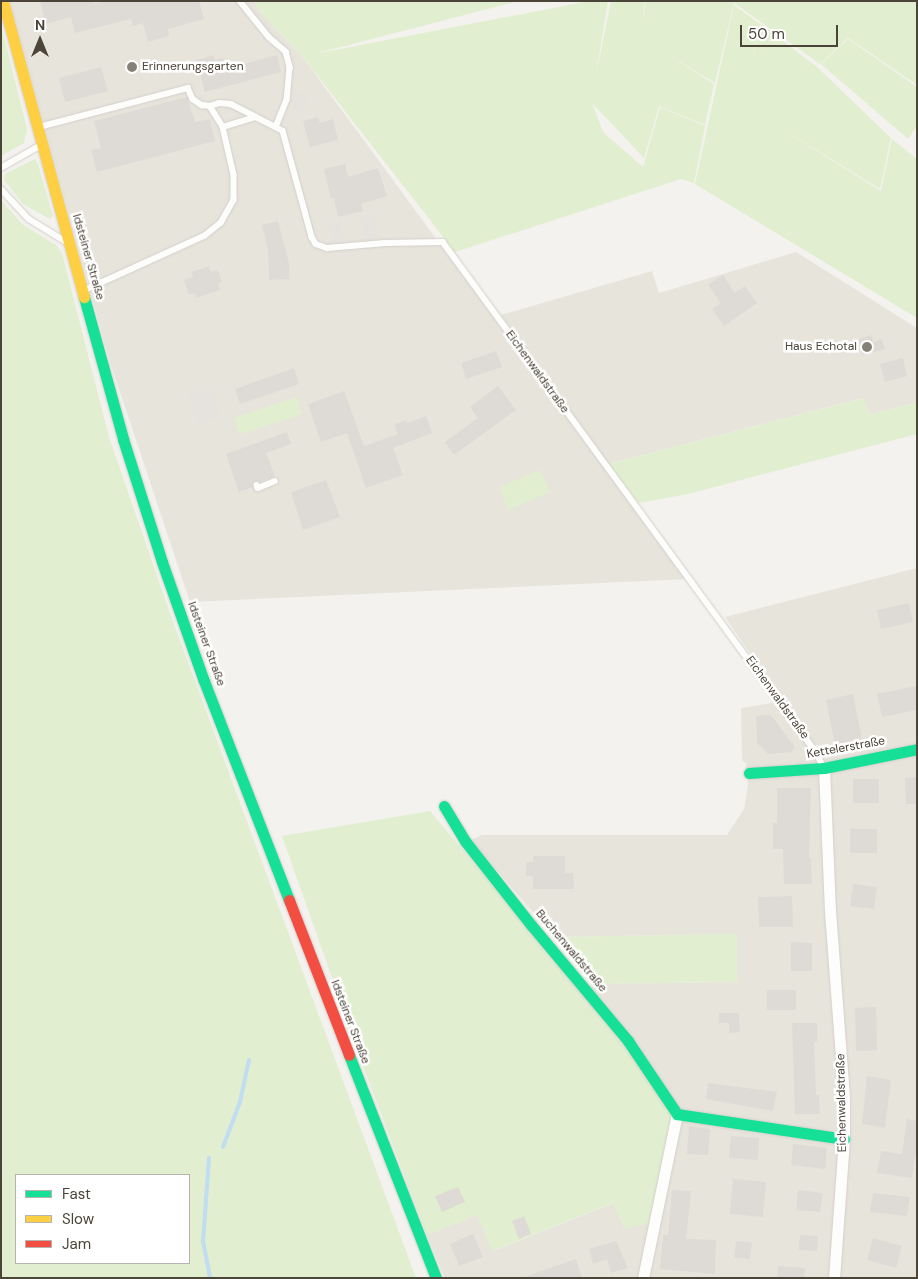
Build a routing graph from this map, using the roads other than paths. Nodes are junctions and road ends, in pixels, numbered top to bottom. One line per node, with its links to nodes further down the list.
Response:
1 (4, 1): 7 (street, Idsteiner Straße)
2 (240, 1): 6 (lane)
3 (210, 106): 4 (lane); 5 (lane); 7 (lane)
4 (256, 117): 5 (lane); 6 (lane)
5 (223, 127): 12 (lane)
6 (276, 127): 16 (lane, Eichenwaldstraße)
7 (37, 128): 8 (street, Idsteiner Straße)
8 (41, 145): 9 (lane); 11 (street, Idsteiner Straße)
9 (1, 168)
10 (1, 189): 11 (lane)
11 (70, 244): 12 (street, Idsteiner Straße)
12 (84, 291): 21 (street, Idsteiner Straße)
13 (275, 481): 14 (lane)
14 (257, 485)
15 (917, 749): 16 (street, Kettelerstraße)
16 (824, 768): 17 (street, Kettelerstraße); 20 (street, Eichenwaldstraße)
17 (749, 772)
18 (444, 806): 19 (street, Buchenwaldstraße)
19 (678, 1114): 20 (street); 22 (street)
20 (844, 1139): 23 (street, Eichenwaldstraße)
21 (436, 1278)
22 (643, 1278)
23 (834, 1278)

